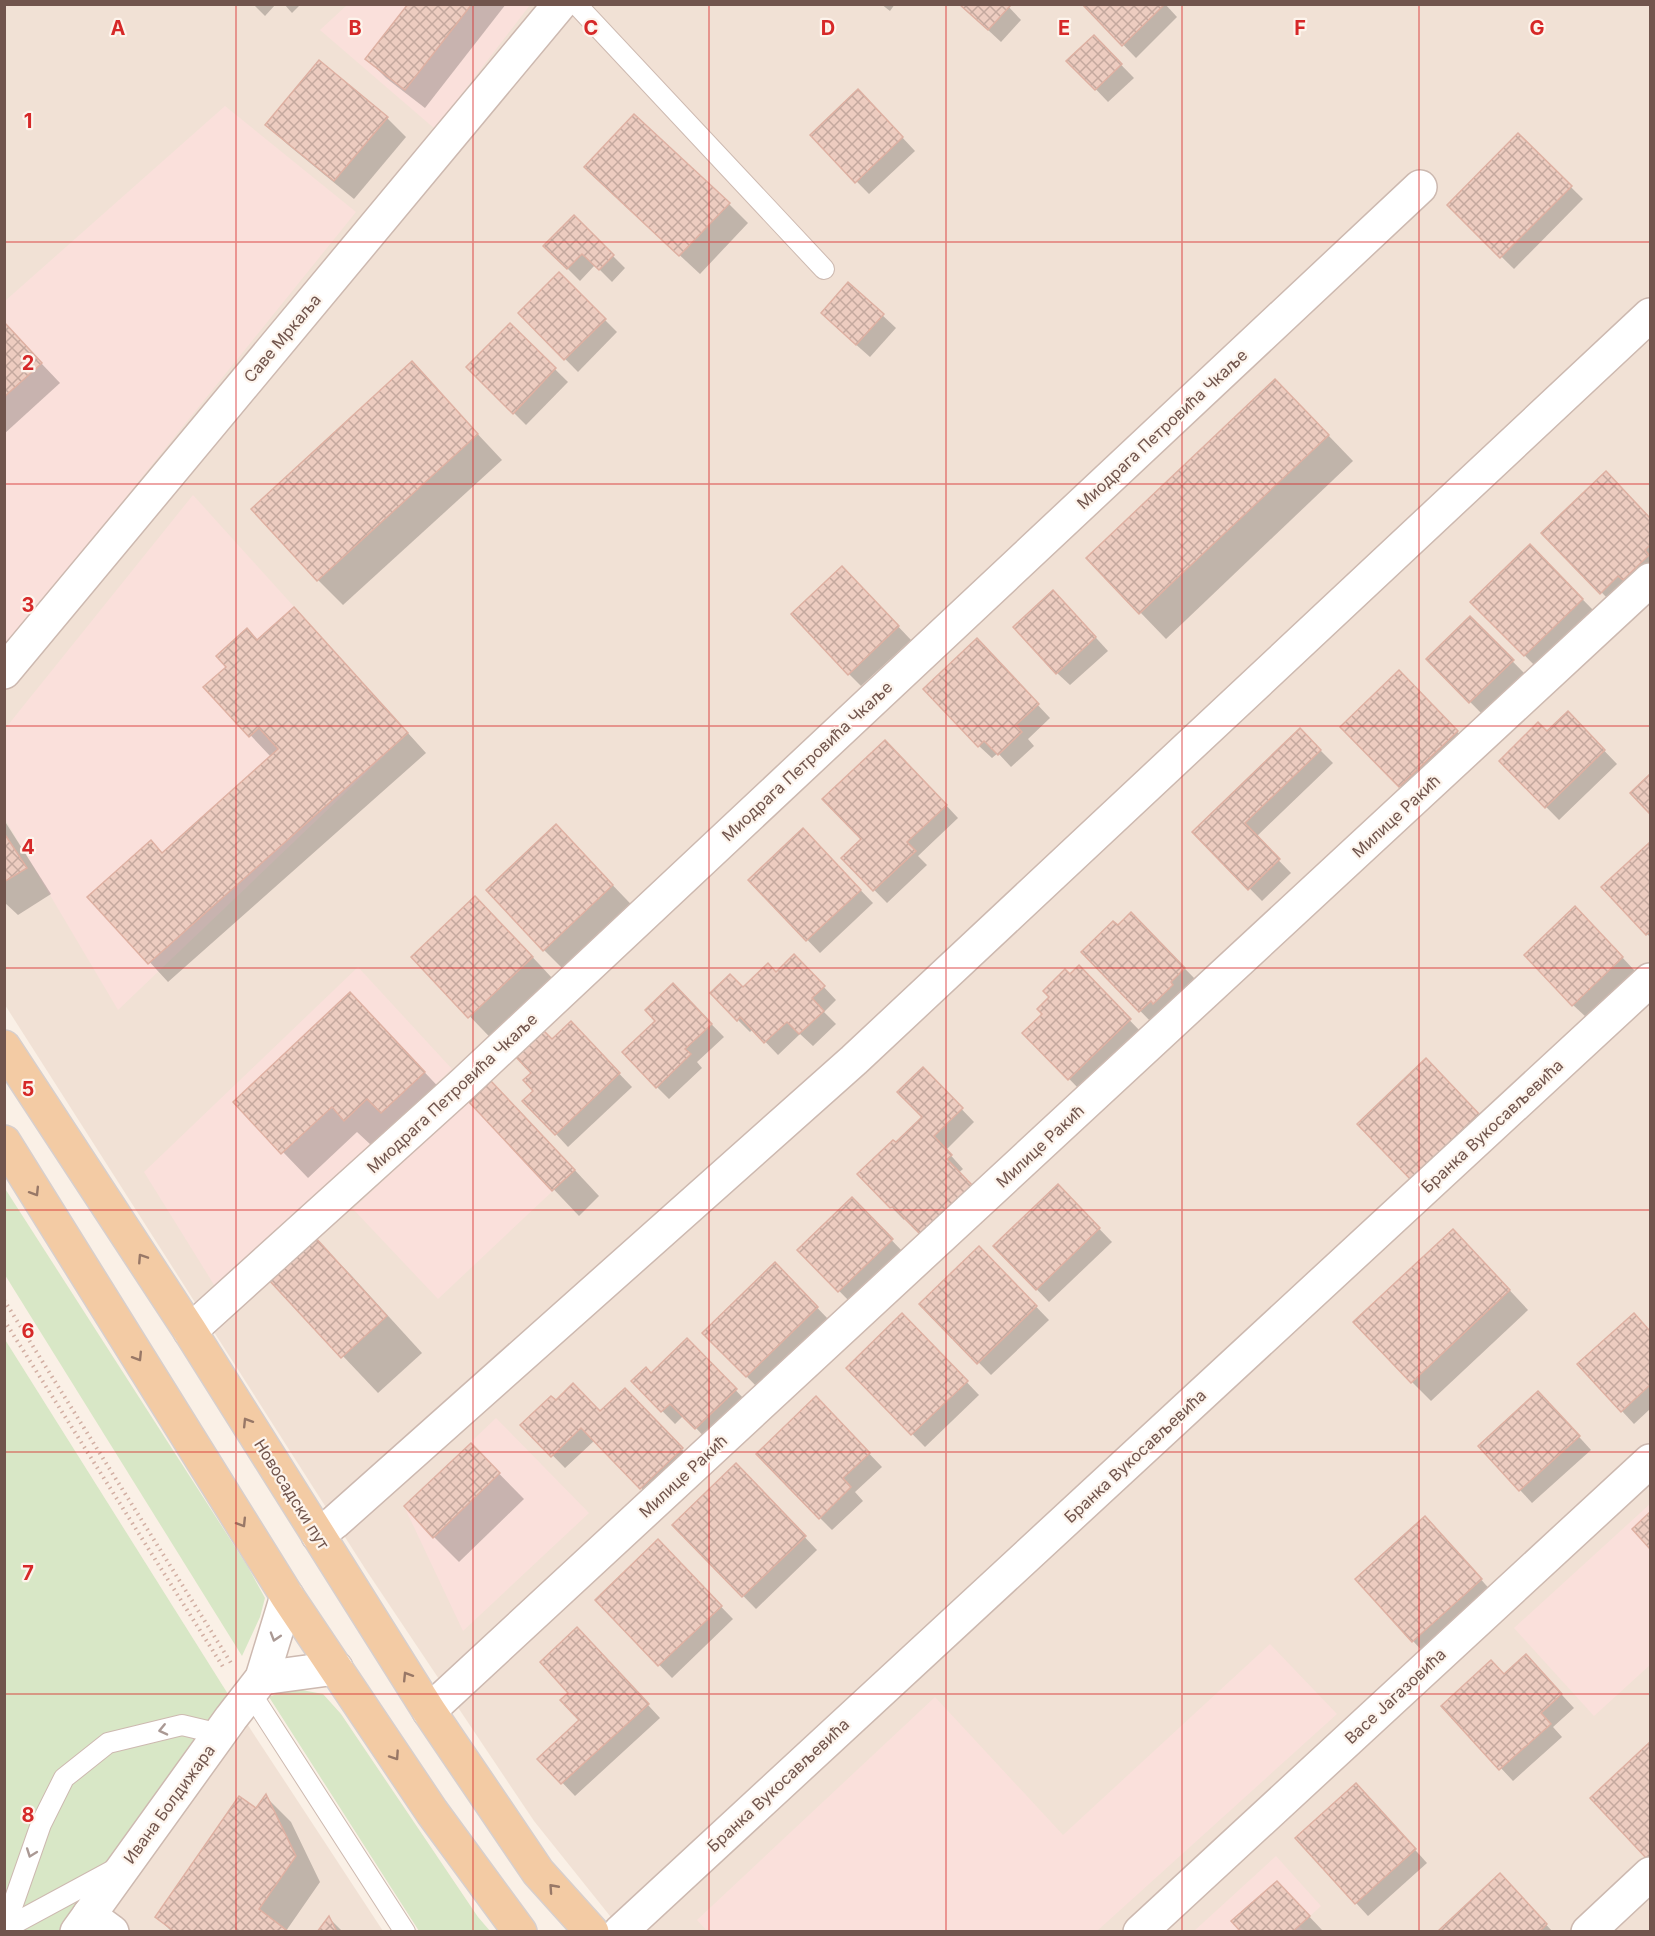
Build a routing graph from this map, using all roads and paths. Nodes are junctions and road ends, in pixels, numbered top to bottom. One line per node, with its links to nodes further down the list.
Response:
1 (560, 4): 7 (street, Саве Мркаља)
2 (576, 4): 4 (lane)
3 (1420, 187): 13 (street, Миодрага Петровића Чкаље)
4 (824, 269)
5 (1650, 315): 15 (street)
6 (1650, 580): 19 (street, Милице Ракић)
7 (4, 672)
8 (1650, 980): 28 (street, Бранка Вукосављевића)
9 (4, 1047): 13 (main road, Новосадски пут, one-way to 9)
10 (4, 1142): 16 (main road, one-way to 16)
11 (4, 1300): 18 (path)
12 (4, 1320): 18 (path)
13 (190, 1331): 15 (main road, Новосадски пут, one-way to 13)
14 (1650, 1461): 29 (street, Васе Јагазовића)
15 (318, 1535): 19 (main road, Новосадски пут, one-way to 15)
16 (287, 1596): 17 (main road); 18 (street, Ивана Болдижара, one-way to 18)
17 (336, 1668): 18 (street); 26 (main road, one-way to 26)
18 (252, 1691): 20 (street, Ивана Болдижара); 25 (lane)
19 (429, 1712): 27 (main road, Новосадски пут, one-way to 19)
20 (220, 1734): 21 (street, Ивана Болдижара); 24 (lane, one-way to 24)
21 (126, 1863): 23 (street, Ивана Болдижара); 24 (lane)
22 (1650, 1874): 30 (street)
23 (93, 1926)
24 (5, 1929)
25 (405, 1932)
26 (520, 1932)
27 (592, 1932)
28 (620, 1932)
29 (1140, 1932)
30 (1588, 1932)

